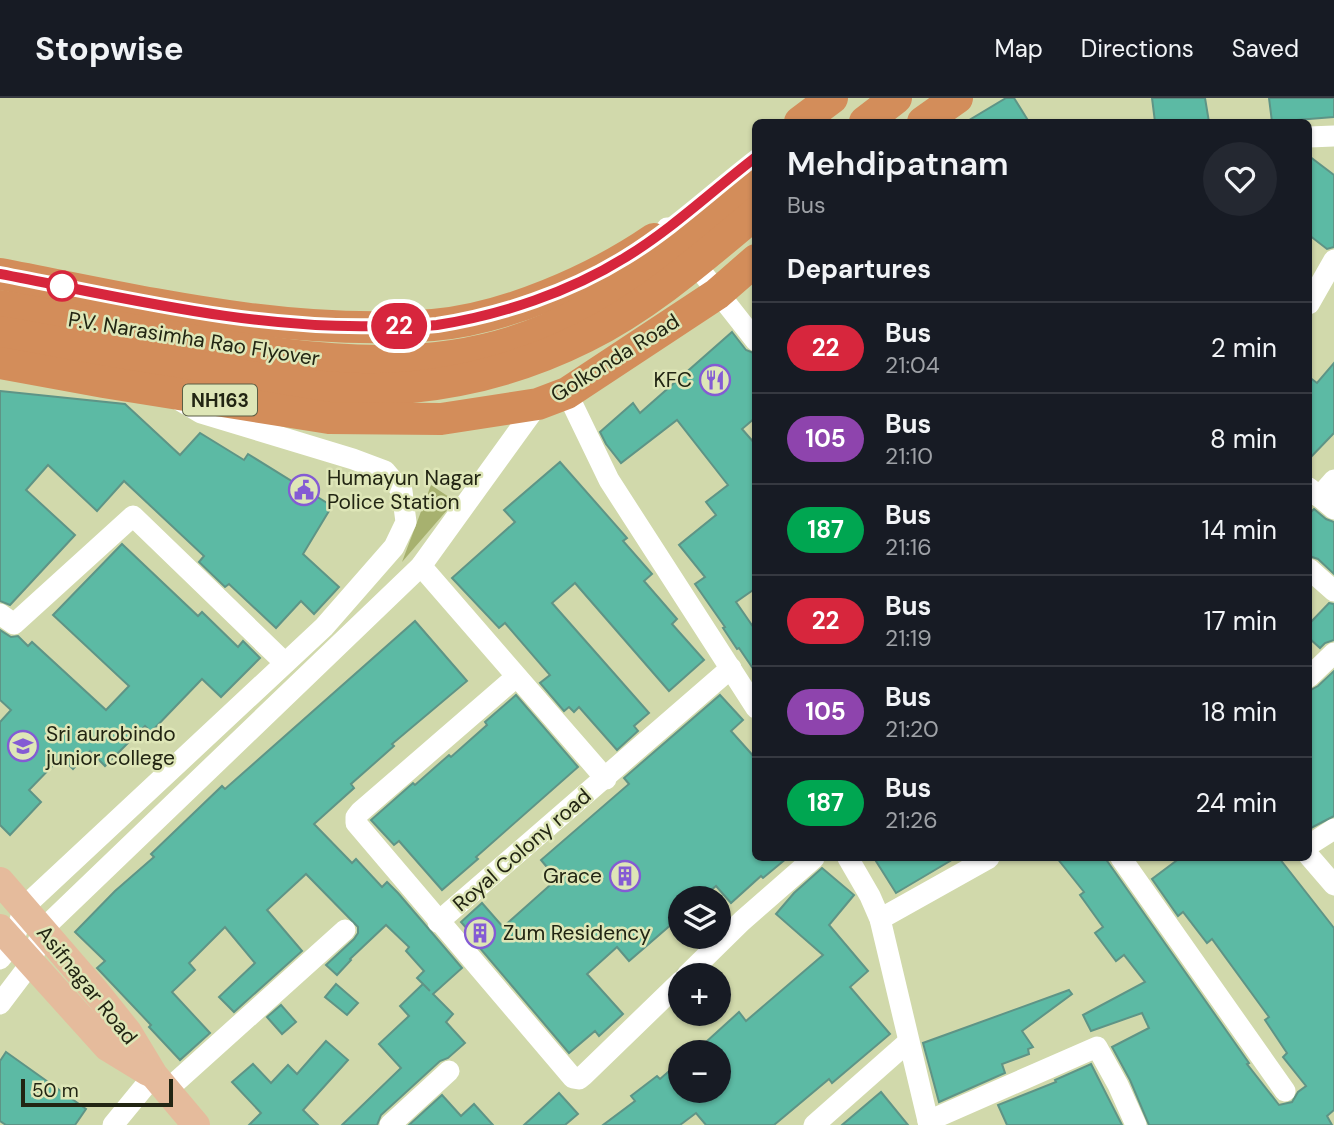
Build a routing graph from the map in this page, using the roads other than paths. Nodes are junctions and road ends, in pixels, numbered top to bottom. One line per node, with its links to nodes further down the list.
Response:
1 (832, 98): 5 (highway)
2 (855, 98): 6 (highway)
3 (896, 98): 7 (highway)
4 (957, 98): 8 (highway)
5 (804, 119)
6 (829, 119)
7 (869, 119)
8 (927, 119)
9 (1334, 135): 10 (street)
10 (1312, 137)
11 (752, 160): 13 (highway)
12 (752, 183): 21 (highway, P.V. Narasimha Rao Flyover)
13 (697, 204): 15 (highway); 17 (highway)
14 (752, 216): 22 (highway, P.V. Narasimha Rao Flyover)
15 (667, 228): 18 (highway); 19 (street)
16 (1334, 260): 20 (street)
17 (751, 264): 19 (highway, Golkonda Road / NH163)
18 (0, 274)
19 (717, 294): 23 (street); 26 (highway, Golkonda Road / NH163)
20 (1312, 299)
21 (0, 306)
22 (0, 331)
23 (752, 336)
24 (0, 363): 25 (highway, Golkonda Road / NH163)
25 (162, 390): 26 (highway, Golkonda Road / NH163); 34 (street)
26 (553, 399): 29 (street); 35 (street)
27 (1334, 480): 28 (street)
28 (1321, 498)
29 (421, 566): 37 (street); 52 (street)
30 (1312, 572): 31 (street)
31 (1334, 591)
32 (0, 614): 34 (street)
33 (1334, 653): 36 (street)
34 (285, 663): 49 (street)
35 (731, 668): 38 (street); 39 (street, Royal Colony road)
36 (1312, 674)
37 (516, 677): 39 (street); 51 (street)
38 (752, 702)
39 (606, 779): 51 (street, Royal Colony road)
40 (1334, 830): 41 (street)
41 (1312, 843)
42 (1312, 859): 48 (street)
43 (811, 861): 55 (street)
44 (850, 861): 50 (street)
45 (984, 861): 50 (street)
46 (1123, 861): 61 (street)
47 (0, 881): 49 (main road, Asifnagar Road)
48 (1334, 885)
49 (24, 907): 52 (main road, Asifnagar Road); 54 (street)
50 (880, 919): 58 (street)
51 (438, 922): 56 (street)
52 (42, 930): 54 (street); 60 (main road, Asifnagar Road)
53 (345, 930): 60 (street)
54 (11, 948): 57 (street); 60 (main road)
55 (699, 963)
56 (668, 994)
57 (0, 1004)
58 (908, 1042): 62 (street); 66 (street)
59 (449, 1071): 65 (street)
60 (160, 1083): 63 (street); 64 (main road, Asifnagar Road)
61 (1285, 1091)
62 (929, 1123): 67 (street)
63 (113, 1125)
64 (196, 1125)
65 (390, 1125)
66 (814, 1125)
67 (1136, 1125)

